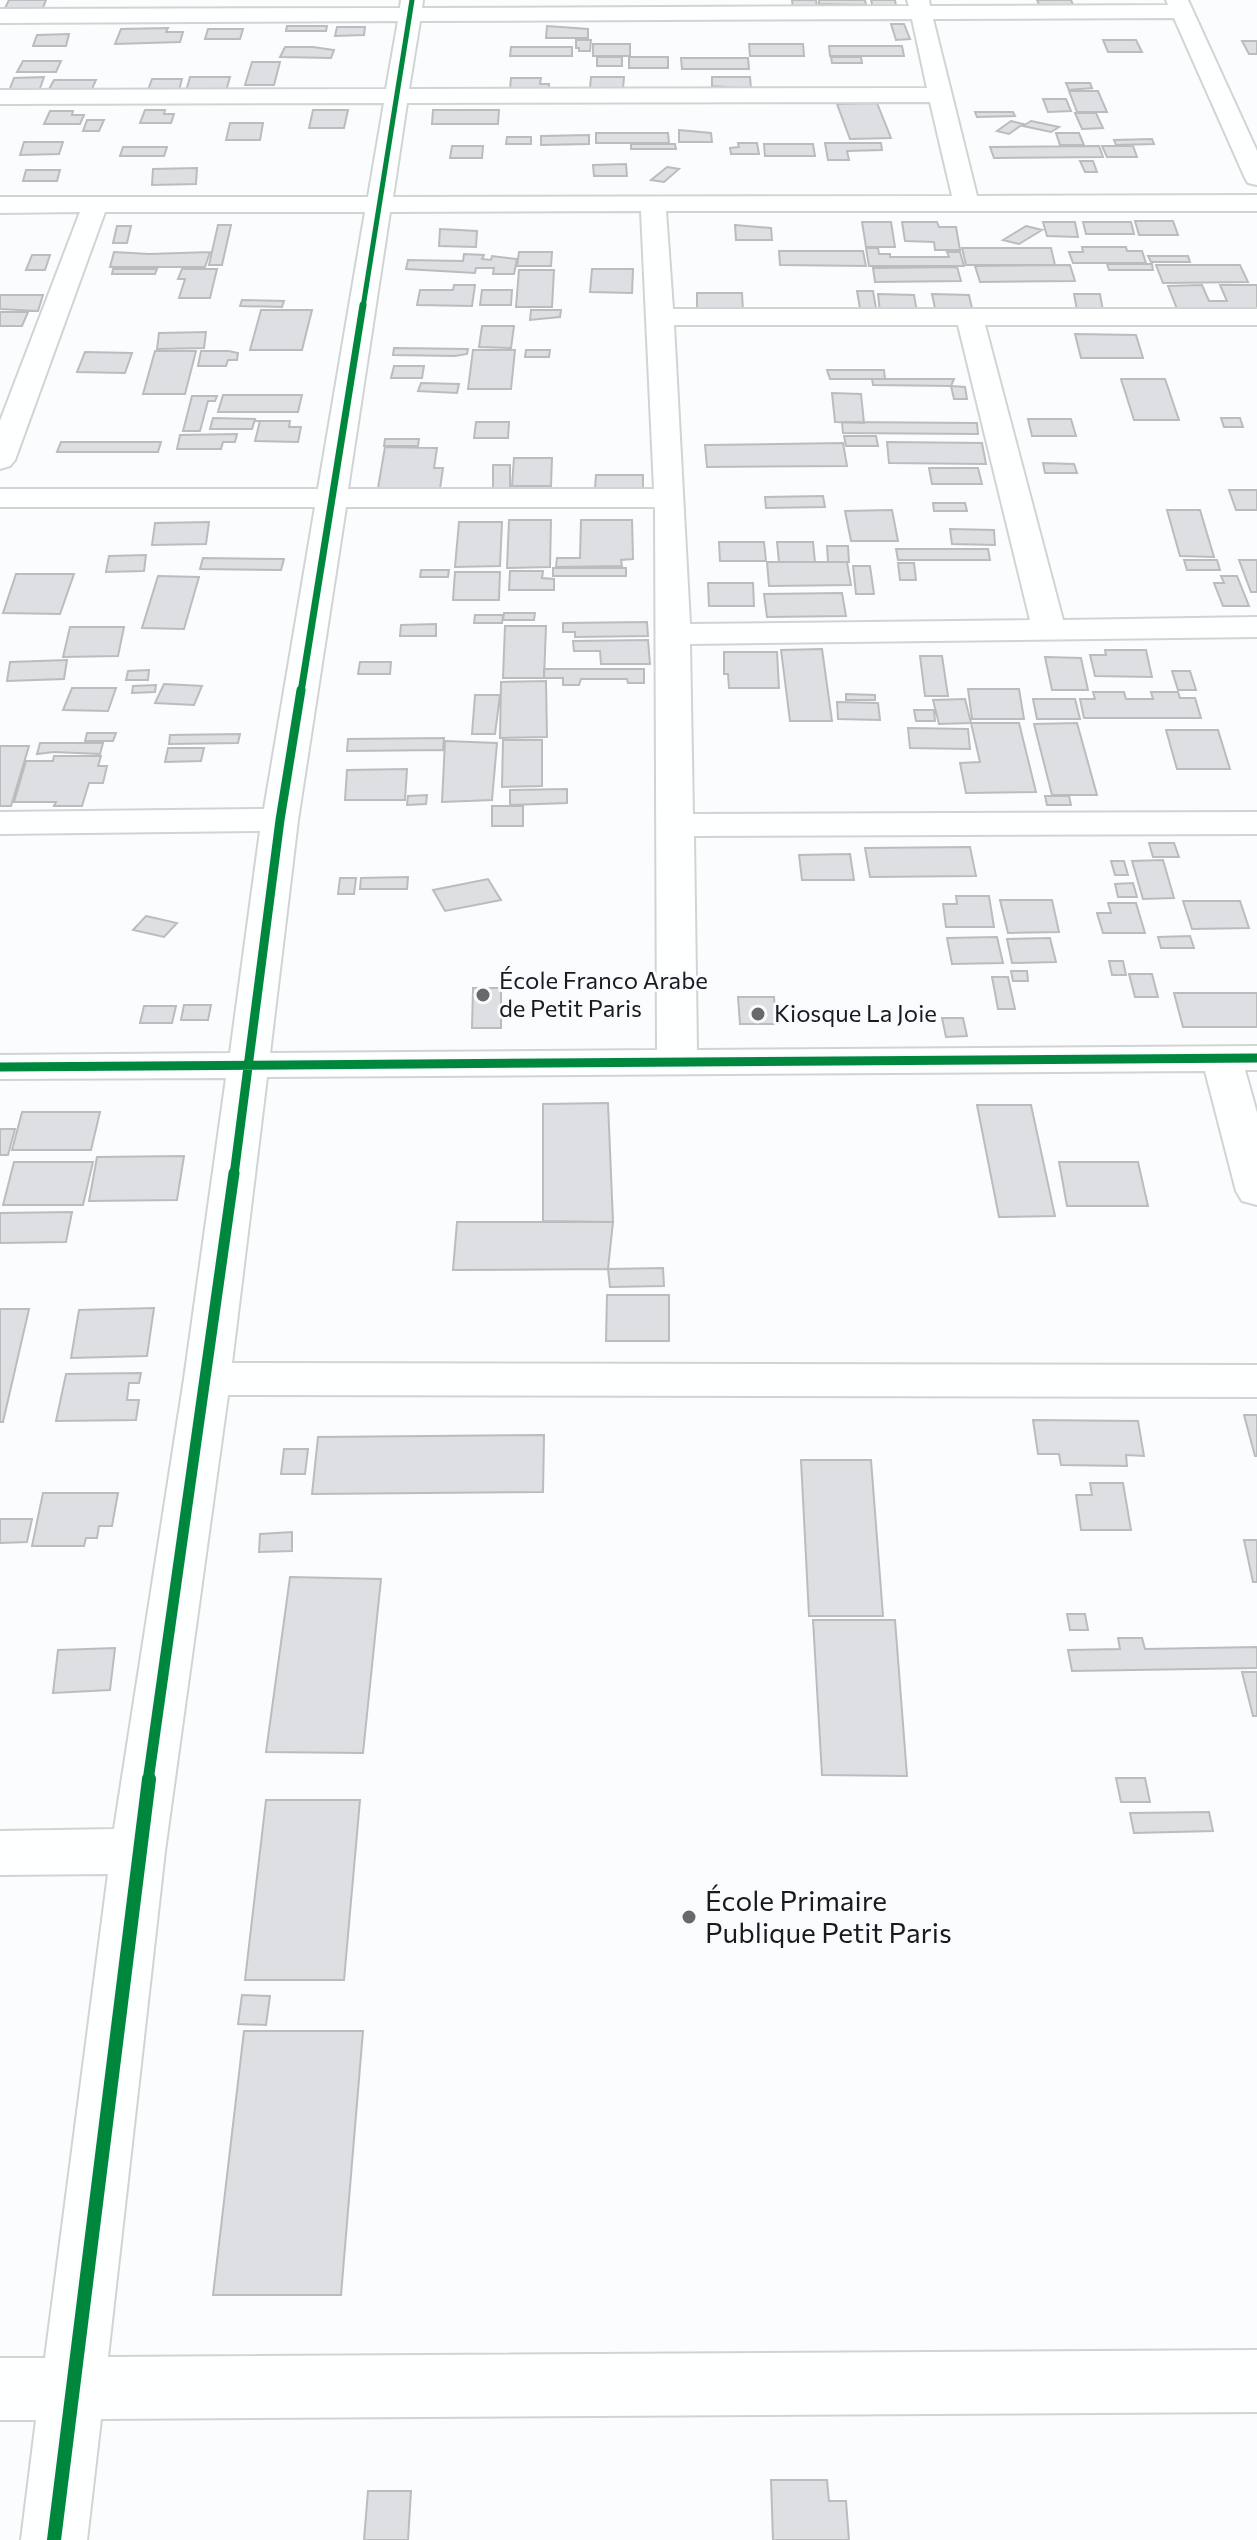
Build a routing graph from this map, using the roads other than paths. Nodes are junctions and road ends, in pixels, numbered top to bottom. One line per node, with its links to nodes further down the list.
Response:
1 (411, 6): 3 (street); 4 (street); 7 (street)
2 (1180, 6): 4 (street); 9 (street)
3 (171, 7): 5 (street)
4 (920, 7): 6 (street)
5 (0, 16)
6 (939, 95): 7 (street); 12 (street)
7 (398, 96): 8 (street); 15 (street)
8 (0, 97)
9 (1257, 178)
10 (1257, 203): 12 (street)
11 (653, 204): 12 (street); 15 (street); 16 (street)
12 (966, 204)
13 (0, 205): 14 (street)
14 (95, 205): 15 (street); 19 (street)
15 (378, 205): 22 (street)
16 (658, 317): 18 (street); 21 (street)
17 (1257, 317): 18 (street)
18 (970, 319): 24 (street)
19 (0, 460)
20 (0, 498): 22 (street)
21 (670, 498): 22 (street); 25 (street)
22 (333, 499): 26 (street)
23 (1257, 627): 24 (street)
24 (1049, 629): 25 (street)
25 (674, 634): 29 (street)
26 (280, 820): 27 (street); 32 (street)
27 (0, 823)
28 (1257, 823): 29 (street)
29 (674, 825): 31 (street)
30 (1240, 1058): 31 (street); 34 (street)
31 (677, 1060): 32 (street)
32 (250, 1064): 33 (street); 35 (street)
33 (0, 1067)
34 (1257, 1191)
35 (207, 1379): 36 (street); 37 (street)
36 (1257, 1381)
37 (138, 1851): 38 (street); 40 (street)
38 (0, 1853)
39 (1257, 2381): 40 (street)
40 (74, 2388): 41 (street); 42 (street)
41 (0, 2389)
42 (54, 2540)

